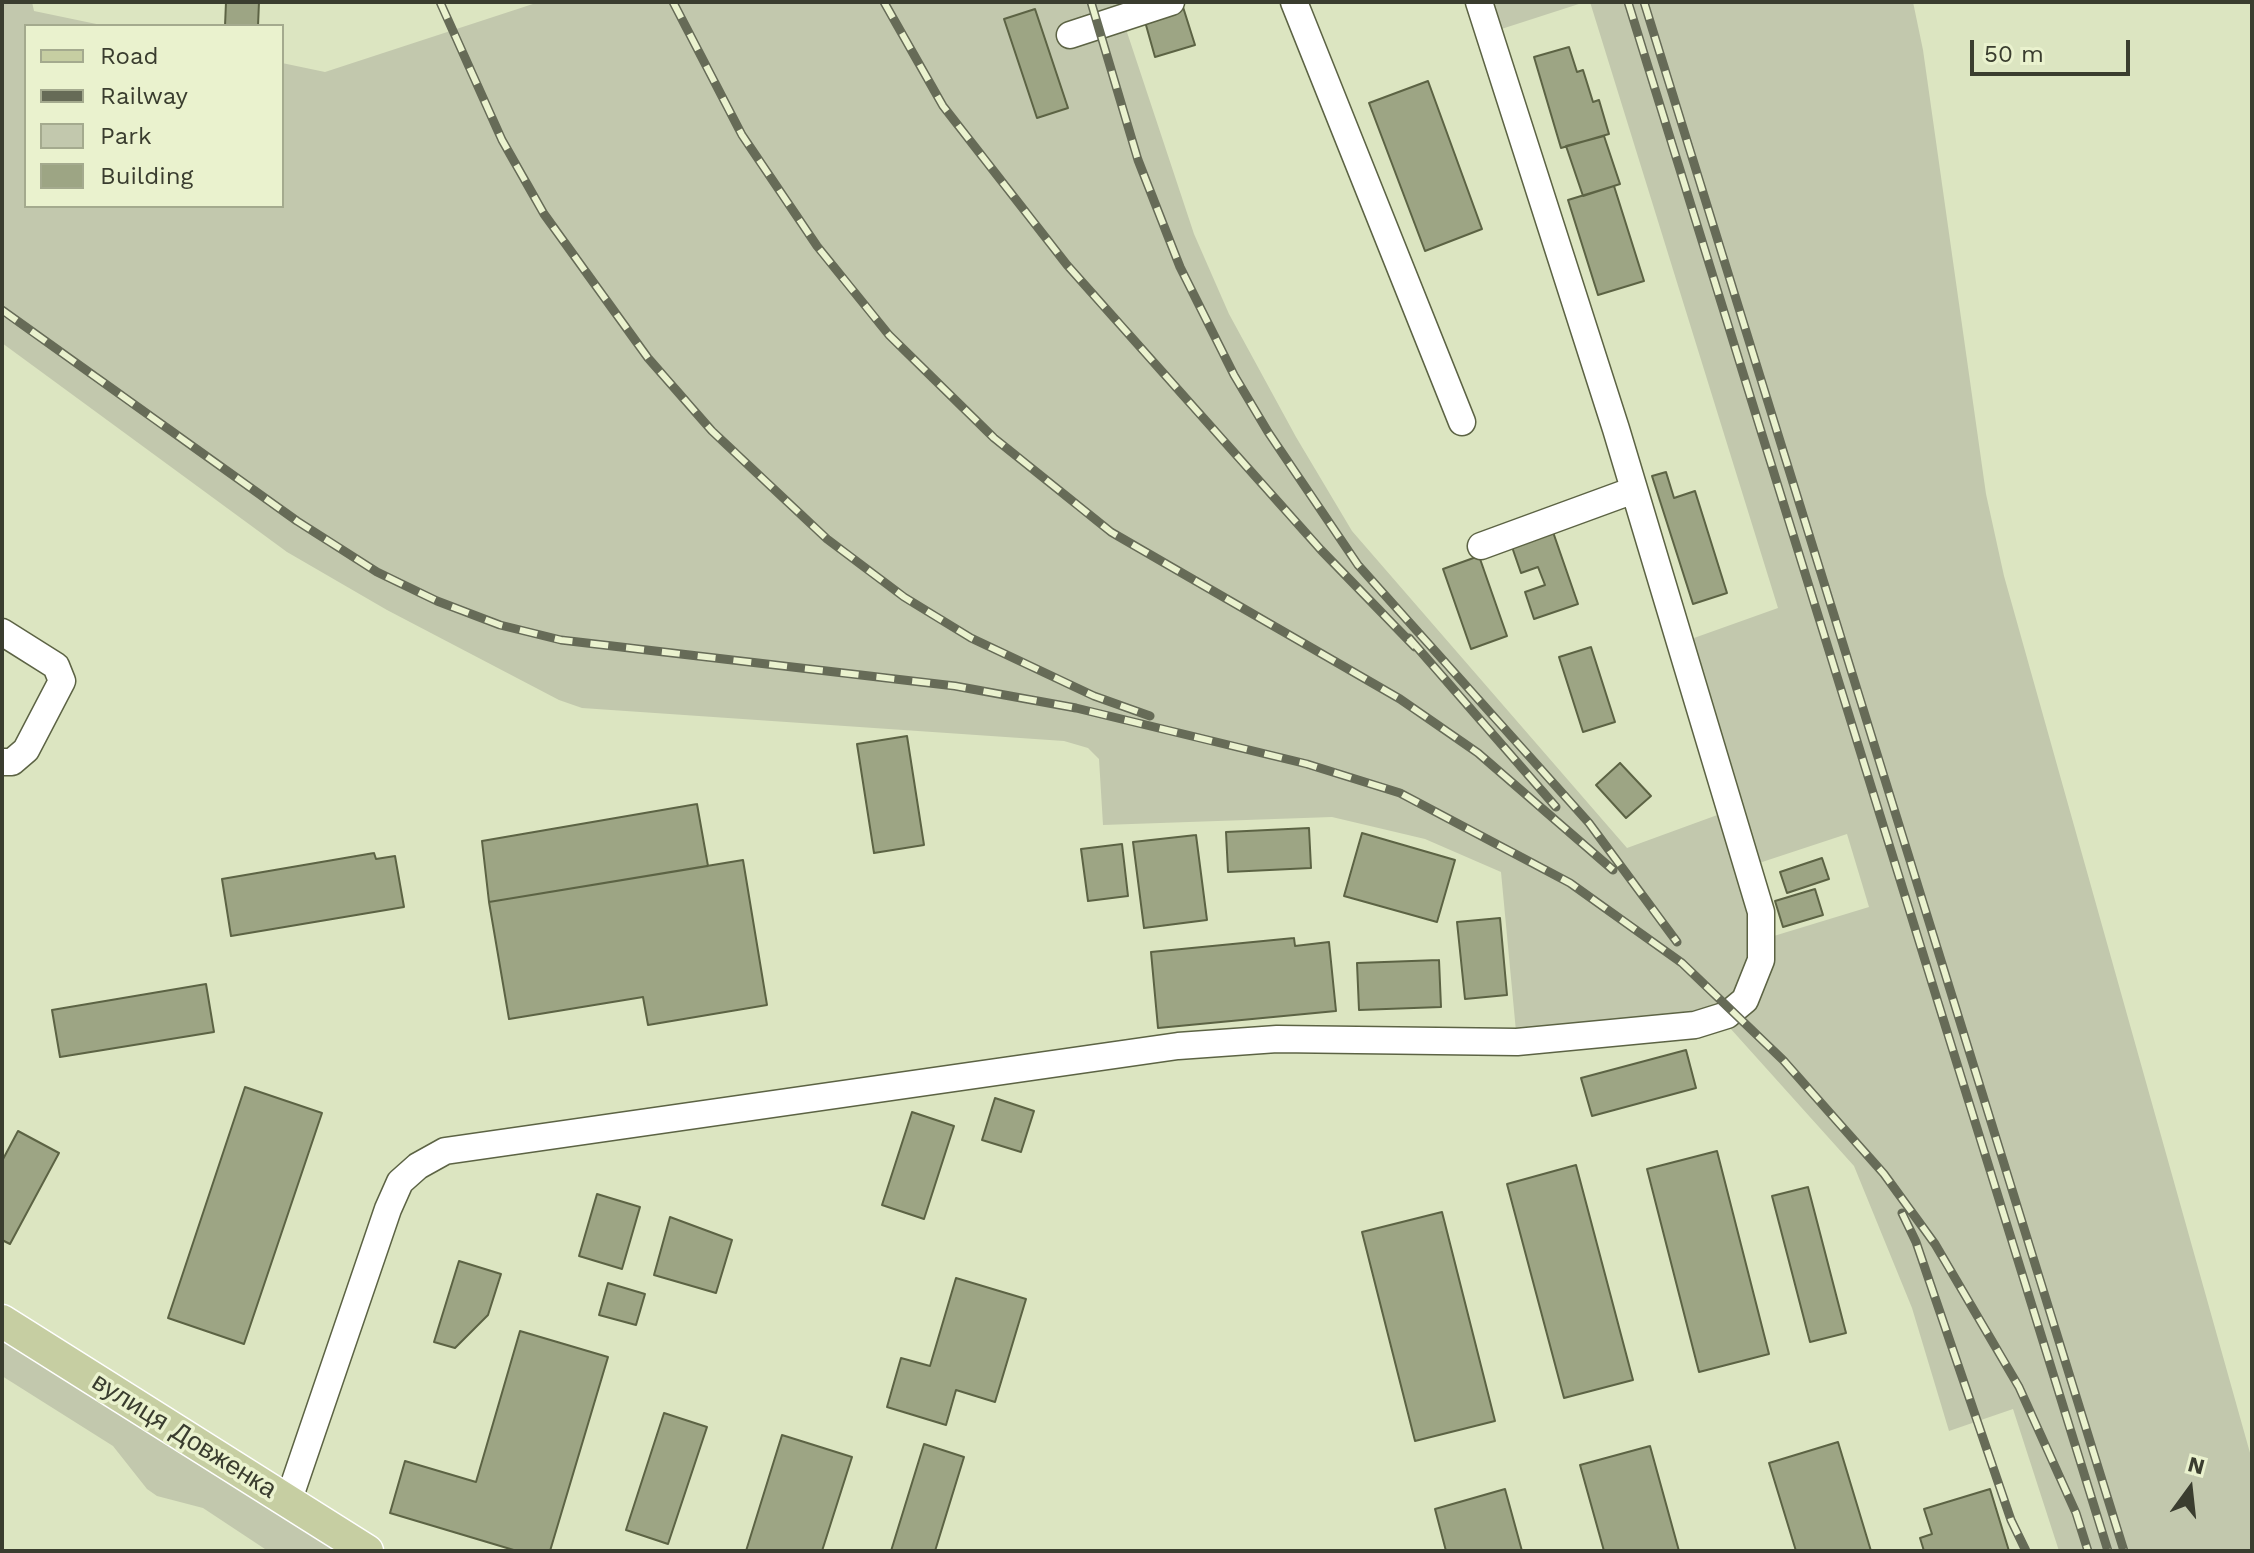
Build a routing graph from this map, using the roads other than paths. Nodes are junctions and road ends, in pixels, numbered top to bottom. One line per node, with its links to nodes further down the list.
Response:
1 (1171, 2): 4 (street)
2 (1294, 2): 5 (street)
3 (1479, 2): 6 (street)
4 (1070, 35)
5 (1462, 422)
6 (1634, 490): 7 (street); 11 (street)
7 (1481, 546)
8 (2, 632): 9 (street)
9 (2, 762)
10 (2, 1321): 11 (main road, вулиця Довженка)
11 (288, 1502): 12 (main road, вулиця Довженка)
12 (367, 1551)

